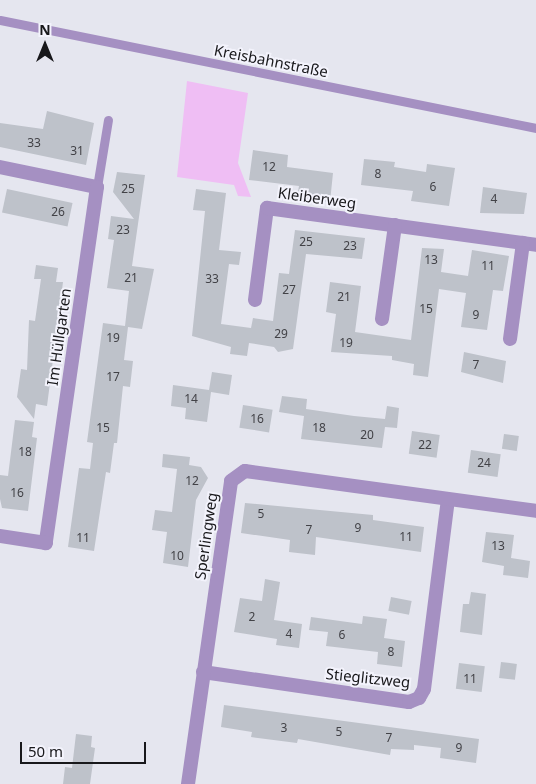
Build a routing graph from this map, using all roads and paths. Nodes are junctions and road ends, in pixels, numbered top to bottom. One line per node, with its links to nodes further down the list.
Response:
1 (0, 20): 3 (lane, Kreisbahnstraße)
2 (108, 120): 5 (lane)
3 (536, 128)
4 (0, 167): 5 (street)
5 (97, 187): 13 (street, Im Hüllgarten)
6 (395, 225): 7 (street, Kleiberweg); 8 (street, Kleiberweg); 9 (street)
7 (530, 244): 10 (street, Kleiberweg)
8 (255, 300)
9 (382, 319)
10 (510, 339)
11 (448, 500): 12 (street, Sperlingweg); 14 (street, Sperlingweg); 14 (street, Stieglitzweg)
12 (536, 511)
13 (0, 536)
14 (203, 672): 15 (street, Sperlingweg)
15 (188, 784)

